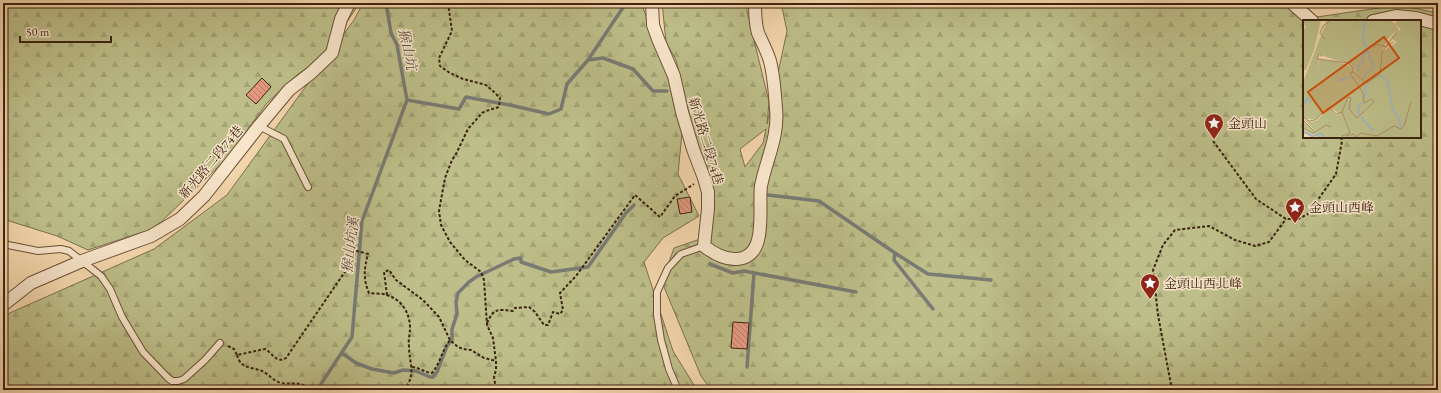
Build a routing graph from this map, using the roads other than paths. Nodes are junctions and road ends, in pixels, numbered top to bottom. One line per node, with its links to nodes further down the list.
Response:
1 (349, 3): 8 (street, 新光路二段74巷)
2 (652, 3): 11 (street, 新光路二段74巷)
3 (755, 3): 11 (street)
4 (1292, 3): 5 (street)
5 (1311, 20)
6 (1378, 20): 7 (street)
7 (1438, 24)
8 (259, 126): 9 (lane); 12 (street, 新光路二段74巷)
9 (308, 187)
10 (3, 244): 12 (lane)
11 (704, 246): 15 (lane)
12 (82, 261): 13 (street, 新光路二段74巷); 14 (lane)
13 (3, 305)
14 (220, 343)
15 (678, 390)

